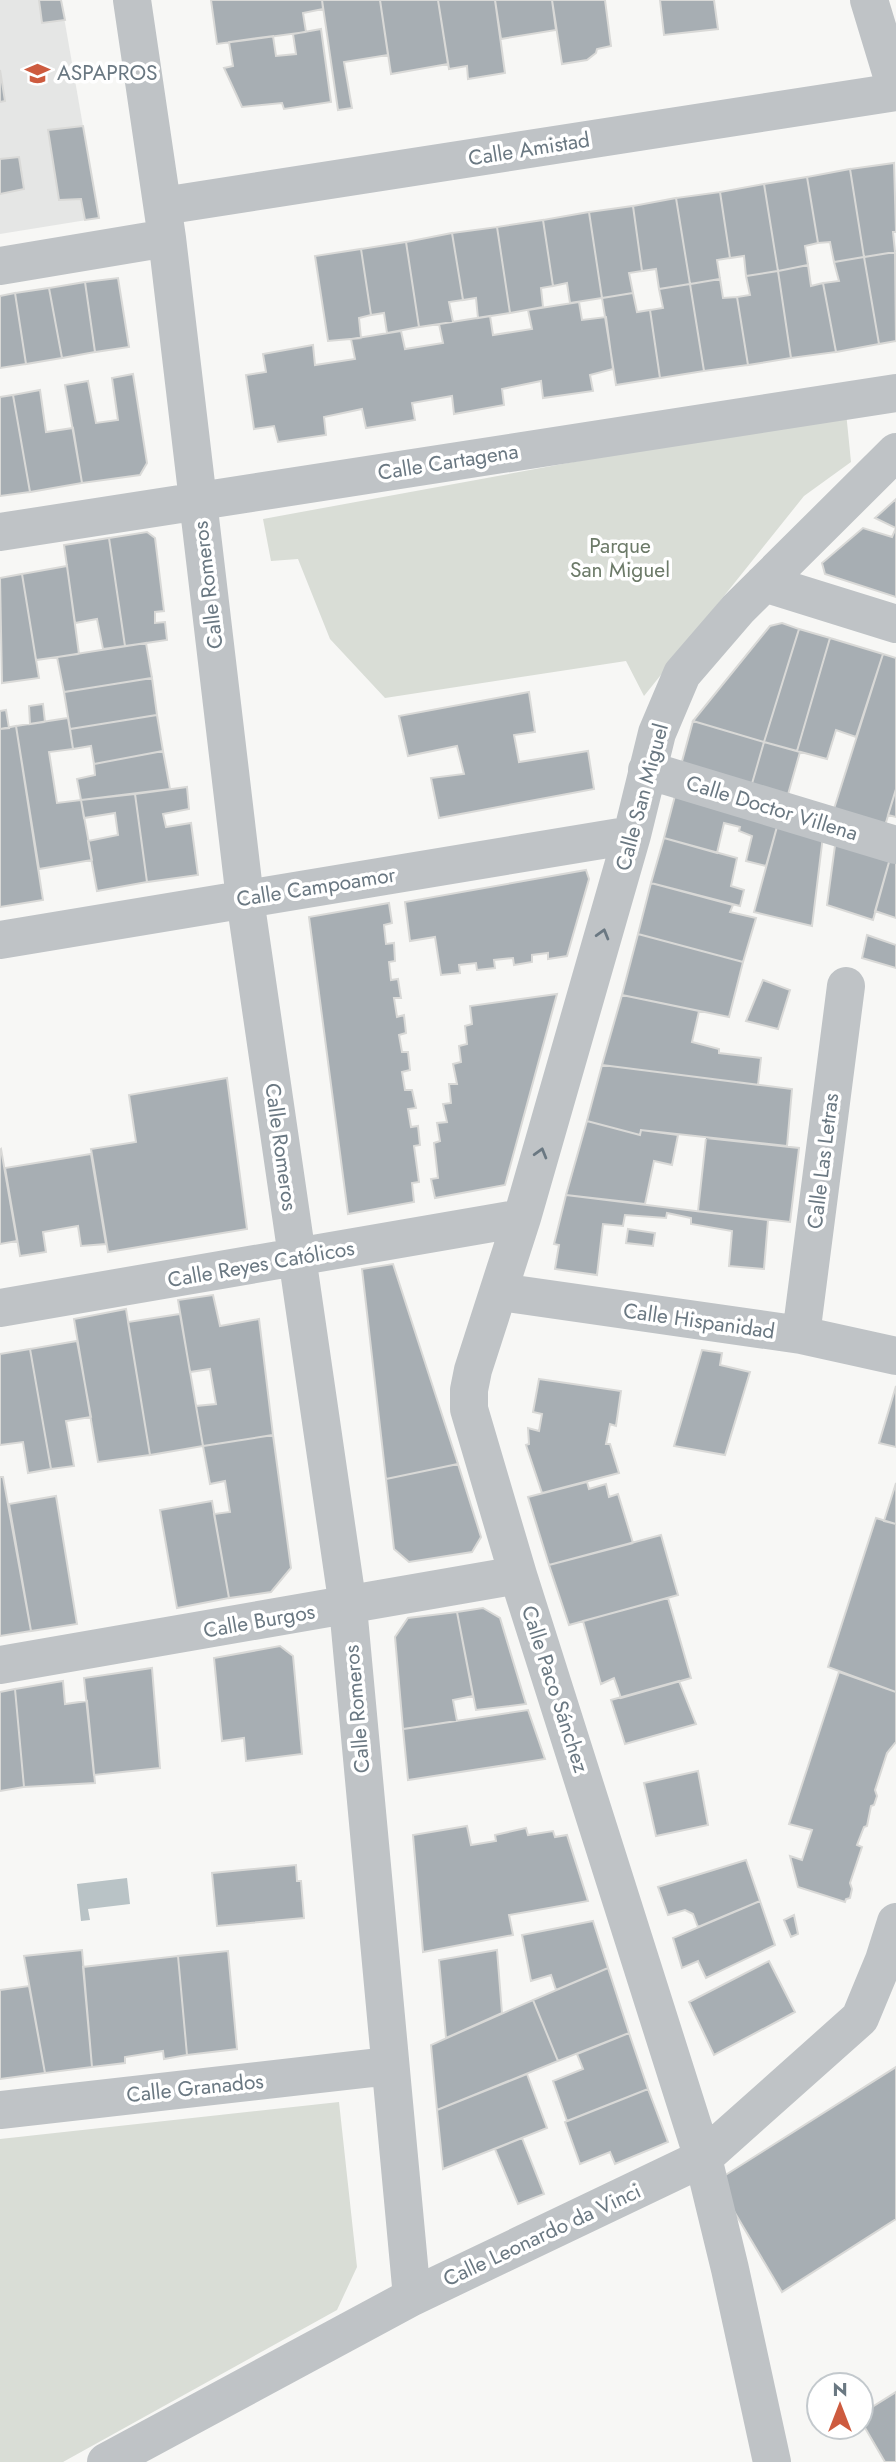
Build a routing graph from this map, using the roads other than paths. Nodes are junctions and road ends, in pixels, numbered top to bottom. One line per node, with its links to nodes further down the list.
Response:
1 (132, 0): 4 (street, Calle Romeros)
2 (869, 0): 3 (street)
3 (896, 91): 4 (street, Calle Amistad)
4 (165, 222): 5 (street, Calle Amistad); 8 (street, Calle Romeros)
5 (0, 266)
6 (896, 393): 8 (street, Calle Cartagena)
7 (896, 452): 10 (street, Calle San Miguel)
8 (198, 500): 9 (street, Calle Cartagena); 15 (street, Calle Romeros)
9 (0, 532)
10 (764, 583): 11 (street); 12 (street, Calle San Miguel)
11 (896, 624)
12 (647, 770): 13 (street, Calle San Miguel); 14 (street, Calle Doctor Villena)
13 (632, 835): 15 (street, Calle Campoamor); 18 (street, Calle San Miguel, one-way to 13)
14 (896, 845)
15 (245, 899): 16 (street, Calle Campoamor); 19 (street, Calle Romeros)
16 (0, 940)
17 (846, 986): 22 (street, Calle Las Letras)
18 (522, 1218): 19 (street, Calle Reyes Católicos); 20 (street, Calle Paco Sánchez)
19 (298, 1258): 21 (street, Calle Reyes Católicos); 25 (street, Calle Romeros)
20 (500, 1292): 22 (street, Calle Hispanidad); 24 (street, Calle Paco Sánchez)
21 (0, 1308)
22 (801, 1335): 23 (street, Calle Hispanidad)
23 (896, 1356)
24 (518, 1575): 25 (street, Calle Burgos); 30 (street, Calle Paco Sánchez)
25 (348, 1606): 26 (street, Calle Burgos); 28 (street, Calle Romeros)
26 (0, 1665)
27 (896, 1922): 30 (street, Calle Leonardo da Vinci)
28 (389, 2066): 29 (street, Calle Granados); 31 (street, Calle Romeros)
29 (0, 2110)
30 (703, 2158): 31 (street, Calle Leonardo da Vinci); 33 (street, Calle Paco Sánchez)
31 (412, 2297): 32 (street, Calle Leonardo da Vinci)
32 (106, 2462)
33 (772, 2462)

